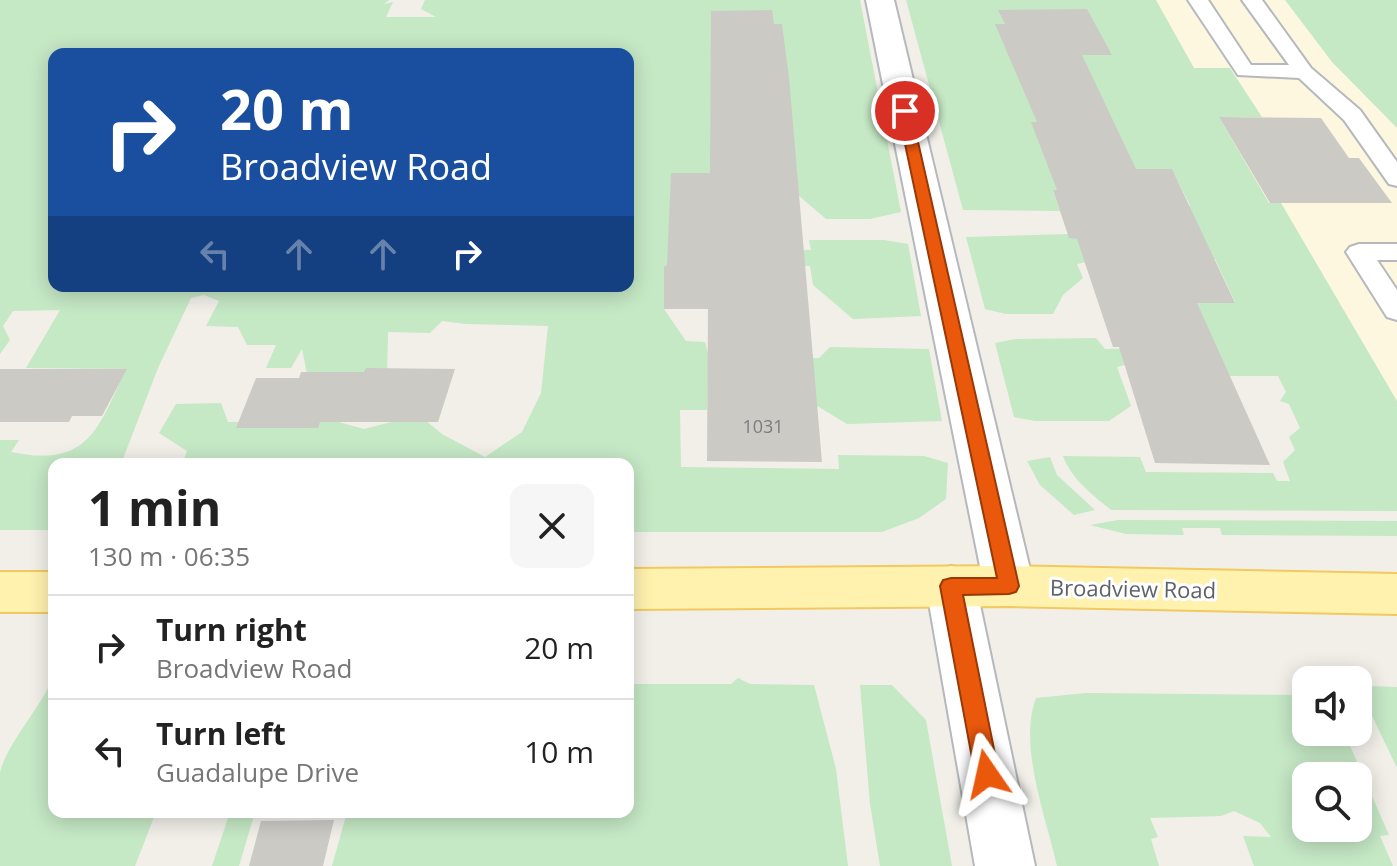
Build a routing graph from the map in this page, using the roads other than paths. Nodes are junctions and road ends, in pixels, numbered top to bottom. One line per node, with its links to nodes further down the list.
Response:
1 (880, 0): 9 (street)
2 (1198, 0): 4 (lane)
3 (1252, 0): 4 (lane)
4 (1304, 72): 5 (lane)
5 (1397, 179)
6 (1397, 252): 7 (lane)
7 (1397, 311)
8 (951, 586): 9 (main road, Broadview Road); 10 (main road, Broadview Road); 14 (street)
9 (1009, 586): 13 (main road, Broadview Road)
10 (634, 589)
11 (0, 592): 12 (main road)
12 (48, 592)
13 (1397, 594)
14 (1005, 866)

